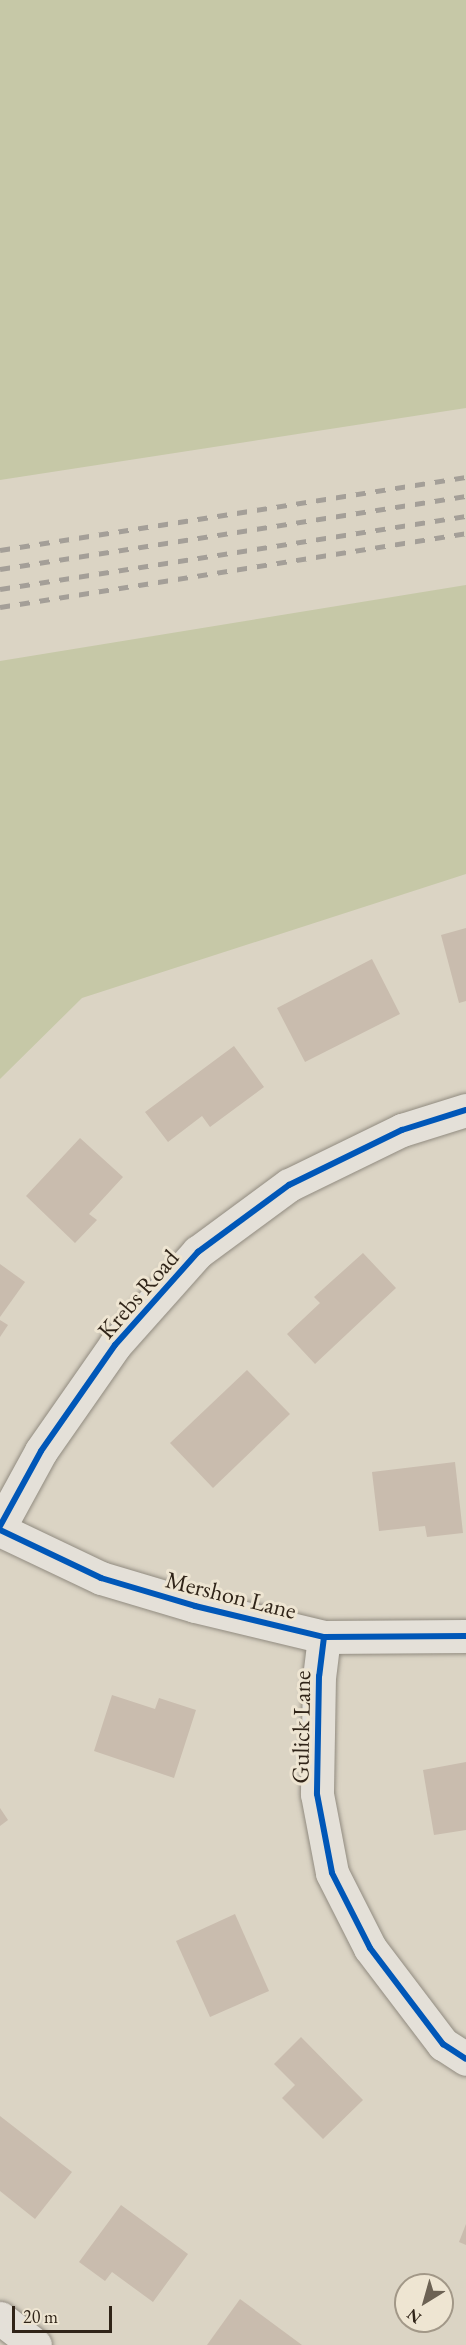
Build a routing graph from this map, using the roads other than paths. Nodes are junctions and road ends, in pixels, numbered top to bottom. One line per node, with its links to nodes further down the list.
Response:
1 (466, 1110): 2 (street, Krebs Road)
2 (0, 1528): 4 (street, Mershon Lane)
3 (466, 1636): 4 (street, Mershon Lane)
4 (324, 1637): 5 (street, Gulick Lane)
5 (466, 2059)
6 (0, 2318): 7 (street)
7 (35, 2345)

